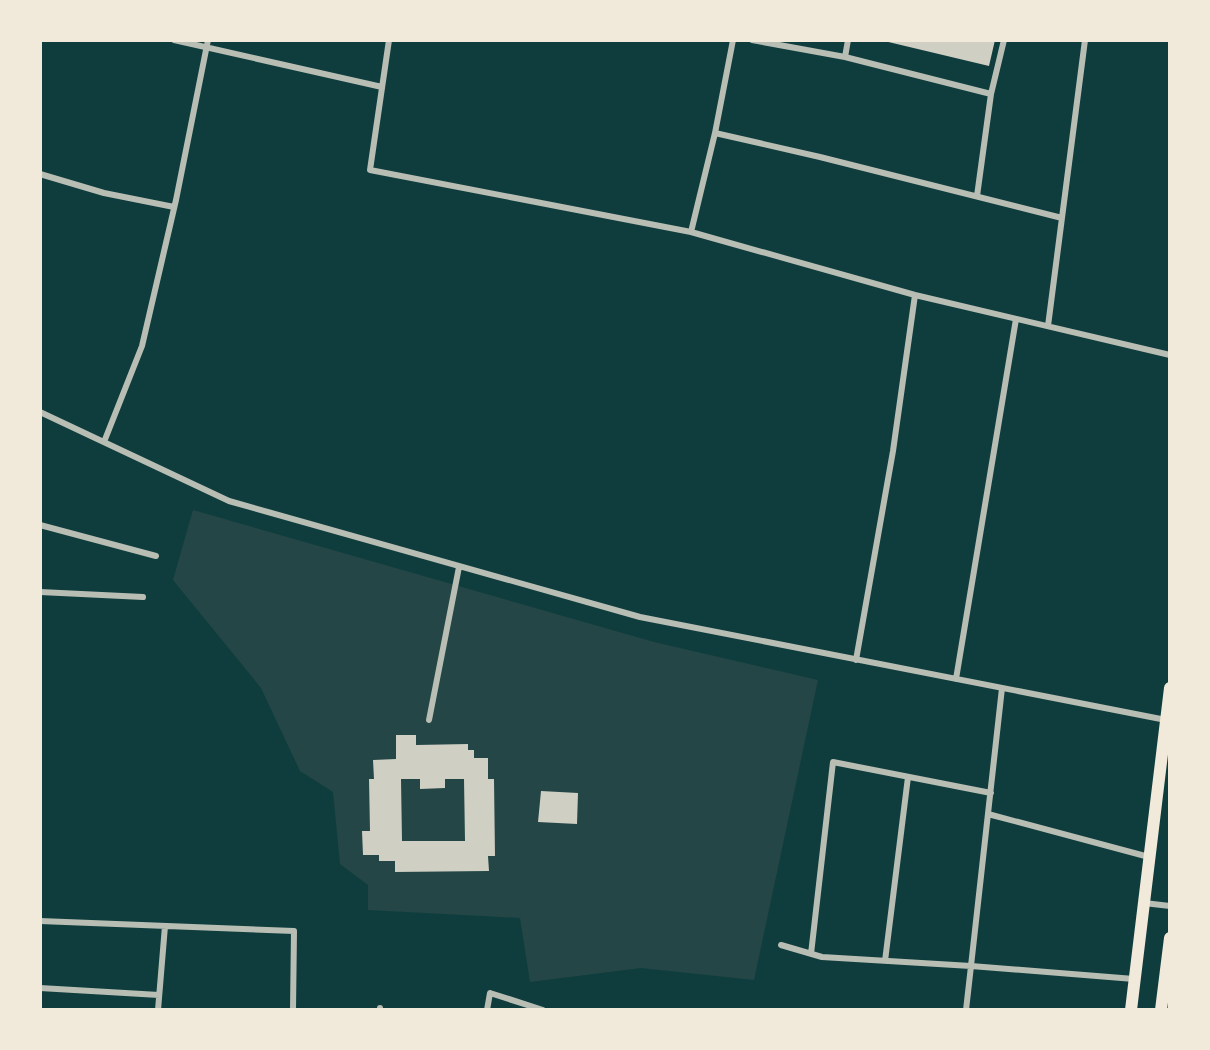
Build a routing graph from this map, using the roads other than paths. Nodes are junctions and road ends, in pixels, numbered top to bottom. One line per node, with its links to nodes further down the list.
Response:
1 (174, 40): 8 (street)
2 (389, 40): 10 (street)
3 (733, 40): 12 (street)
4 (752, 40): 9 (street)
5 (848, 40): 9 (street)
6 (1004, 40): 11 (street)
7 (1085, 40): 16 (street)
8 (207, 44): 10 (street); 15 (street)
9 (845, 57): 11 (street)
10 (382, 87): 17 (street)
11 (991, 94): 14 (street)
12 (715, 133): 14 (street); 17 (street)
13 (40, 174): 15 (street)
14 (977, 196): 16 (street)
15 (174, 207): 23 (street)
16 (1062, 218): 20 (street)
17 (691, 232): 18 (street)
18 (915, 295): 19 (street); 29 (street)
19 (1016, 319): 20 (street); 30 (street)
20 (1048, 326): 21 (street)
21 (1170, 355)
22 (40, 412): 23 (street)
23 (104, 442): 26 (street)
24 (40, 525): 25 (street)
25 (156, 556)
26 (459, 567): 29 (street); 33 (street)
27 (40, 592): 28 (street)
28 (142, 597)
29 (856, 660): 30 (street)
30 (956, 679): 31 (street)
31 (1002, 688): 34 (street); 36 (street)
32 (1170, 688): 34 (main road)
33 (429, 720)
34 (1166, 720): 38 (main road)
35 (908, 777): 36 (street); 45 (street); 46 (street)
36 (991, 793): 37 (street)
37 (988, 814): 38 (street); 47 (street)
38 (1149, 857): 39 (main road)
39 (1144, 903): 40 (street); 48 (main road)
40 (1170, 906)
41 (40, 921): 42 (street)
42 (165, 926): 50 (street); 52 (street)
43 (1170, 938): 57 (main road)
44 (781, 945): 45 (street)
45 (811, 954): 46 (street)
46 (885, 961): 47 (street)
47 (971, 966): 48 (street); 55 (street)
48 (1134, 979): 56 (main road)
49 (40, 988): 50 (street)
50 (159, 995): 51 (street)
51 (158, 1010)
52 (293, 1010)
53 (487, 1010): 54 (street)
54 (543, 1010)
55 (966, 1010)
56 (1131, 1010)
57 (1161, 1010)

